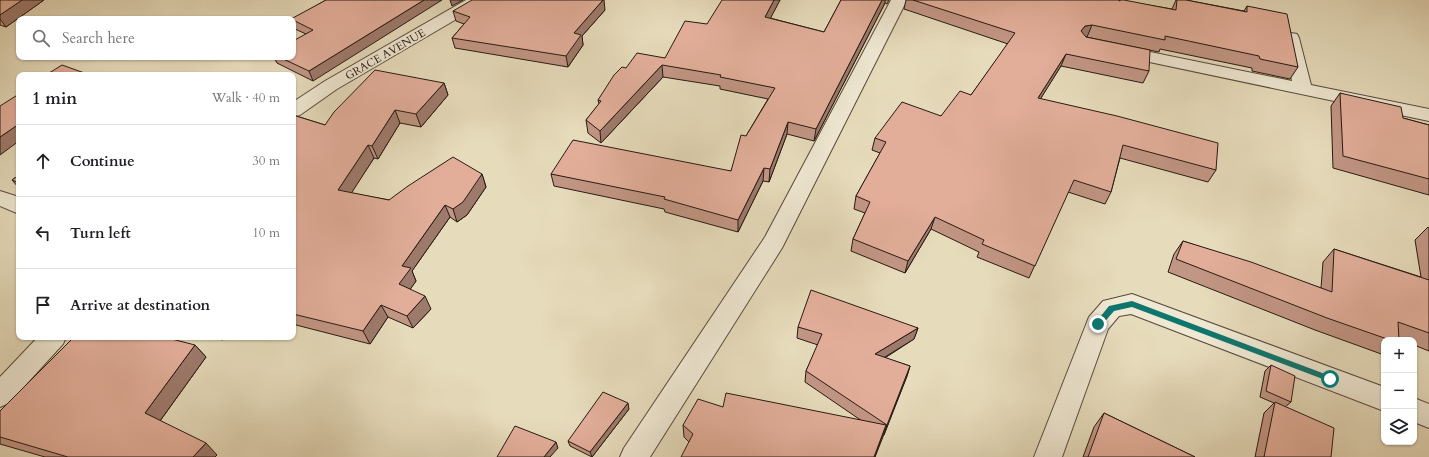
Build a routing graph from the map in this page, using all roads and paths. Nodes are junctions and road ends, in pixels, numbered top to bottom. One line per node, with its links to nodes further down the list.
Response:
1 (478, 0): 6 (street, GRACE AVENUE)
2 (899, 0): 15 (street)
3 (1289, 28): 5 (street)
4 (1102, 46): 5 (street)
5 (1303, 89): 7 (street)
6 (296, 108)
7 (1429, 115)
8 (0, 198): 9 (street)
9 (16, 205)
10 (51, 340): 11 (street)
11 (0, 395)
12 (1381, 398): 16 (street)
13 (1417, 411): 14 (street)
14 (1429, 416)
15 (634, 457)
16 (1048, 457)

